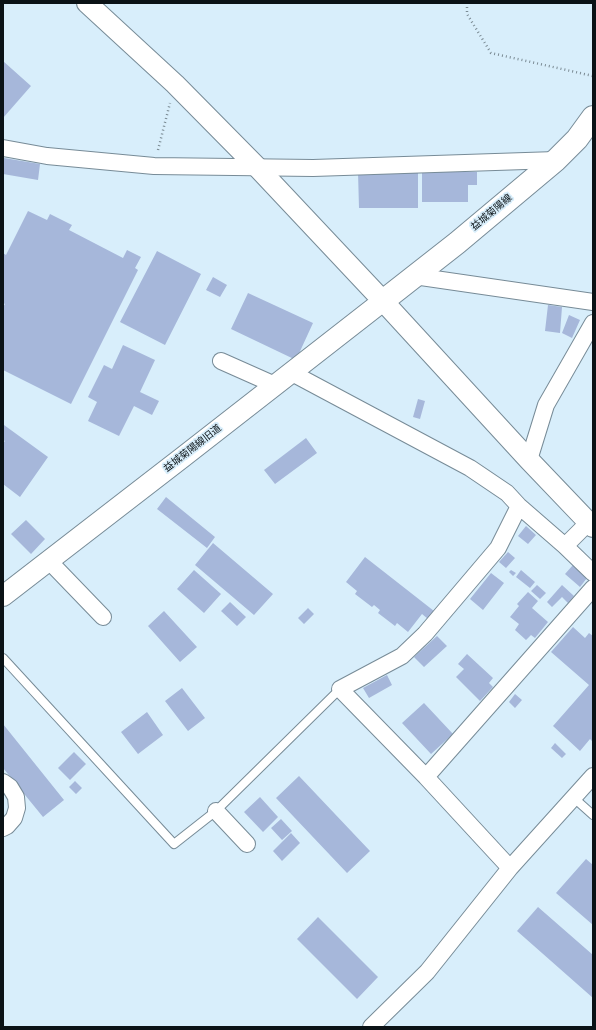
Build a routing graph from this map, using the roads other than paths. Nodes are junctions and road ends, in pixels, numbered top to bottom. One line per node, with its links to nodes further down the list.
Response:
1 (87, 3): 5 (street)
2 (593, 117): 4 (main road, 益城菊陽線)
3 (3, 148): 5 (street)
4 (556, 160): 5 (street); 6 (main road, 益城菊陽線)
5 (257, 168): 7 (street)
6 (414, 276): 7 (main road, 益城菊陽線); 8 (street)
7 (383, 301): 11 (street, 益城菊陽線旧道); 13 (street)
8 (593, 302)
9 (593, 323): 13 (street)
10 (221, 361): 12 (street)
11 (292, 373): 12 (street, 益城菊陽線旧道); 14 (street)
12 (275, 385): 17 (street, 益城菊陽線旧道)
13 (529, 460): 15 (street)
14 (519, 506): 16 (street); 23 (street)
15 (591, 525): 16 (street)
16 (565, 546): 18 (street)
17 (49, 561): 20 (street, 益城菊陽線旧道); 21 (street)
18 (593, 573)
19 (593, 588): 25 (street)
20 (3, 596)
21 (103, 617)
22 (3, 658): 28 (lane)
23 (340, 689): 25 (street); 28 (lane)
24 (593, 776): 27 (street)
25 (426, 777): 32 (street)
26 (3, 782): 30 (street)
27 (574, 798): 29 (lane); 32 (street)
28 (216, 811): 31 (street)
29 (593, 815)
30 (3, 828)
31 (247, 844)
32 (510, 868): 33 (street)
33 (371, 1027)

